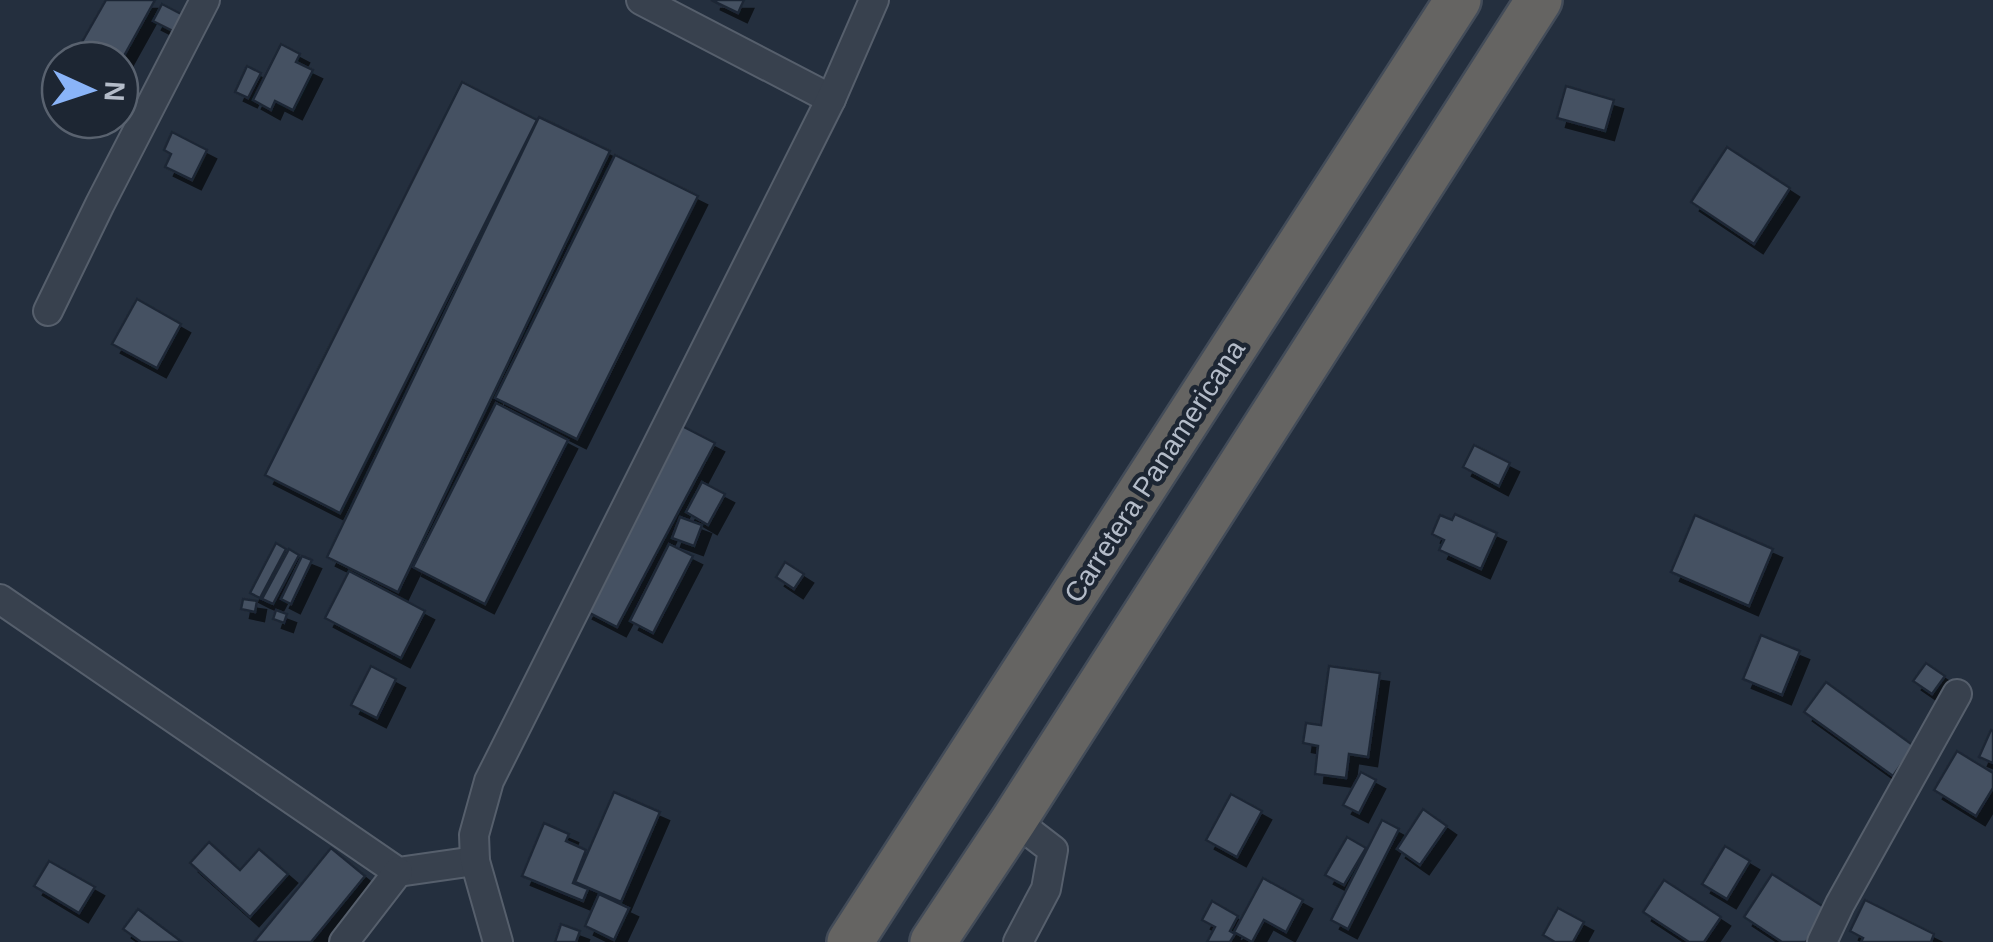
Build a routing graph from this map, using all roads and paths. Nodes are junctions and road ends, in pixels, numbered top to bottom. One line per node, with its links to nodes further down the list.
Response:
1 (205, 0): 7 (street)
2 (640, 0): 6 (street)
3 (874, 0): 6 (street)
4 (1458, 0): 8 (highway, Carretera Panamericana)
5 (1539, 0): 11 (highway)
6 (830, 99): 13 (street)
7 (48, 311)
8 (1122, 520): 11 (highway); 12 (highway, Carretera Panamericana)
9 (0, 599): 14 (street)
10 (1957, 694): 21 (street)
11 (1014, 820): 19 (highway); 20 (street)
12 (914, 842): 17 (highway, Carretera Panamericana); 18 (highway)
13 (474, 861): 14 (street); 16 (street)
14 (398, 872): 15 (street)
15 (344, 942)
16 (498, 942)
17 (850, 942)
18 (908, 942)
19 (933, 942)
20 (1018, 942)
21 (1822, 942)

